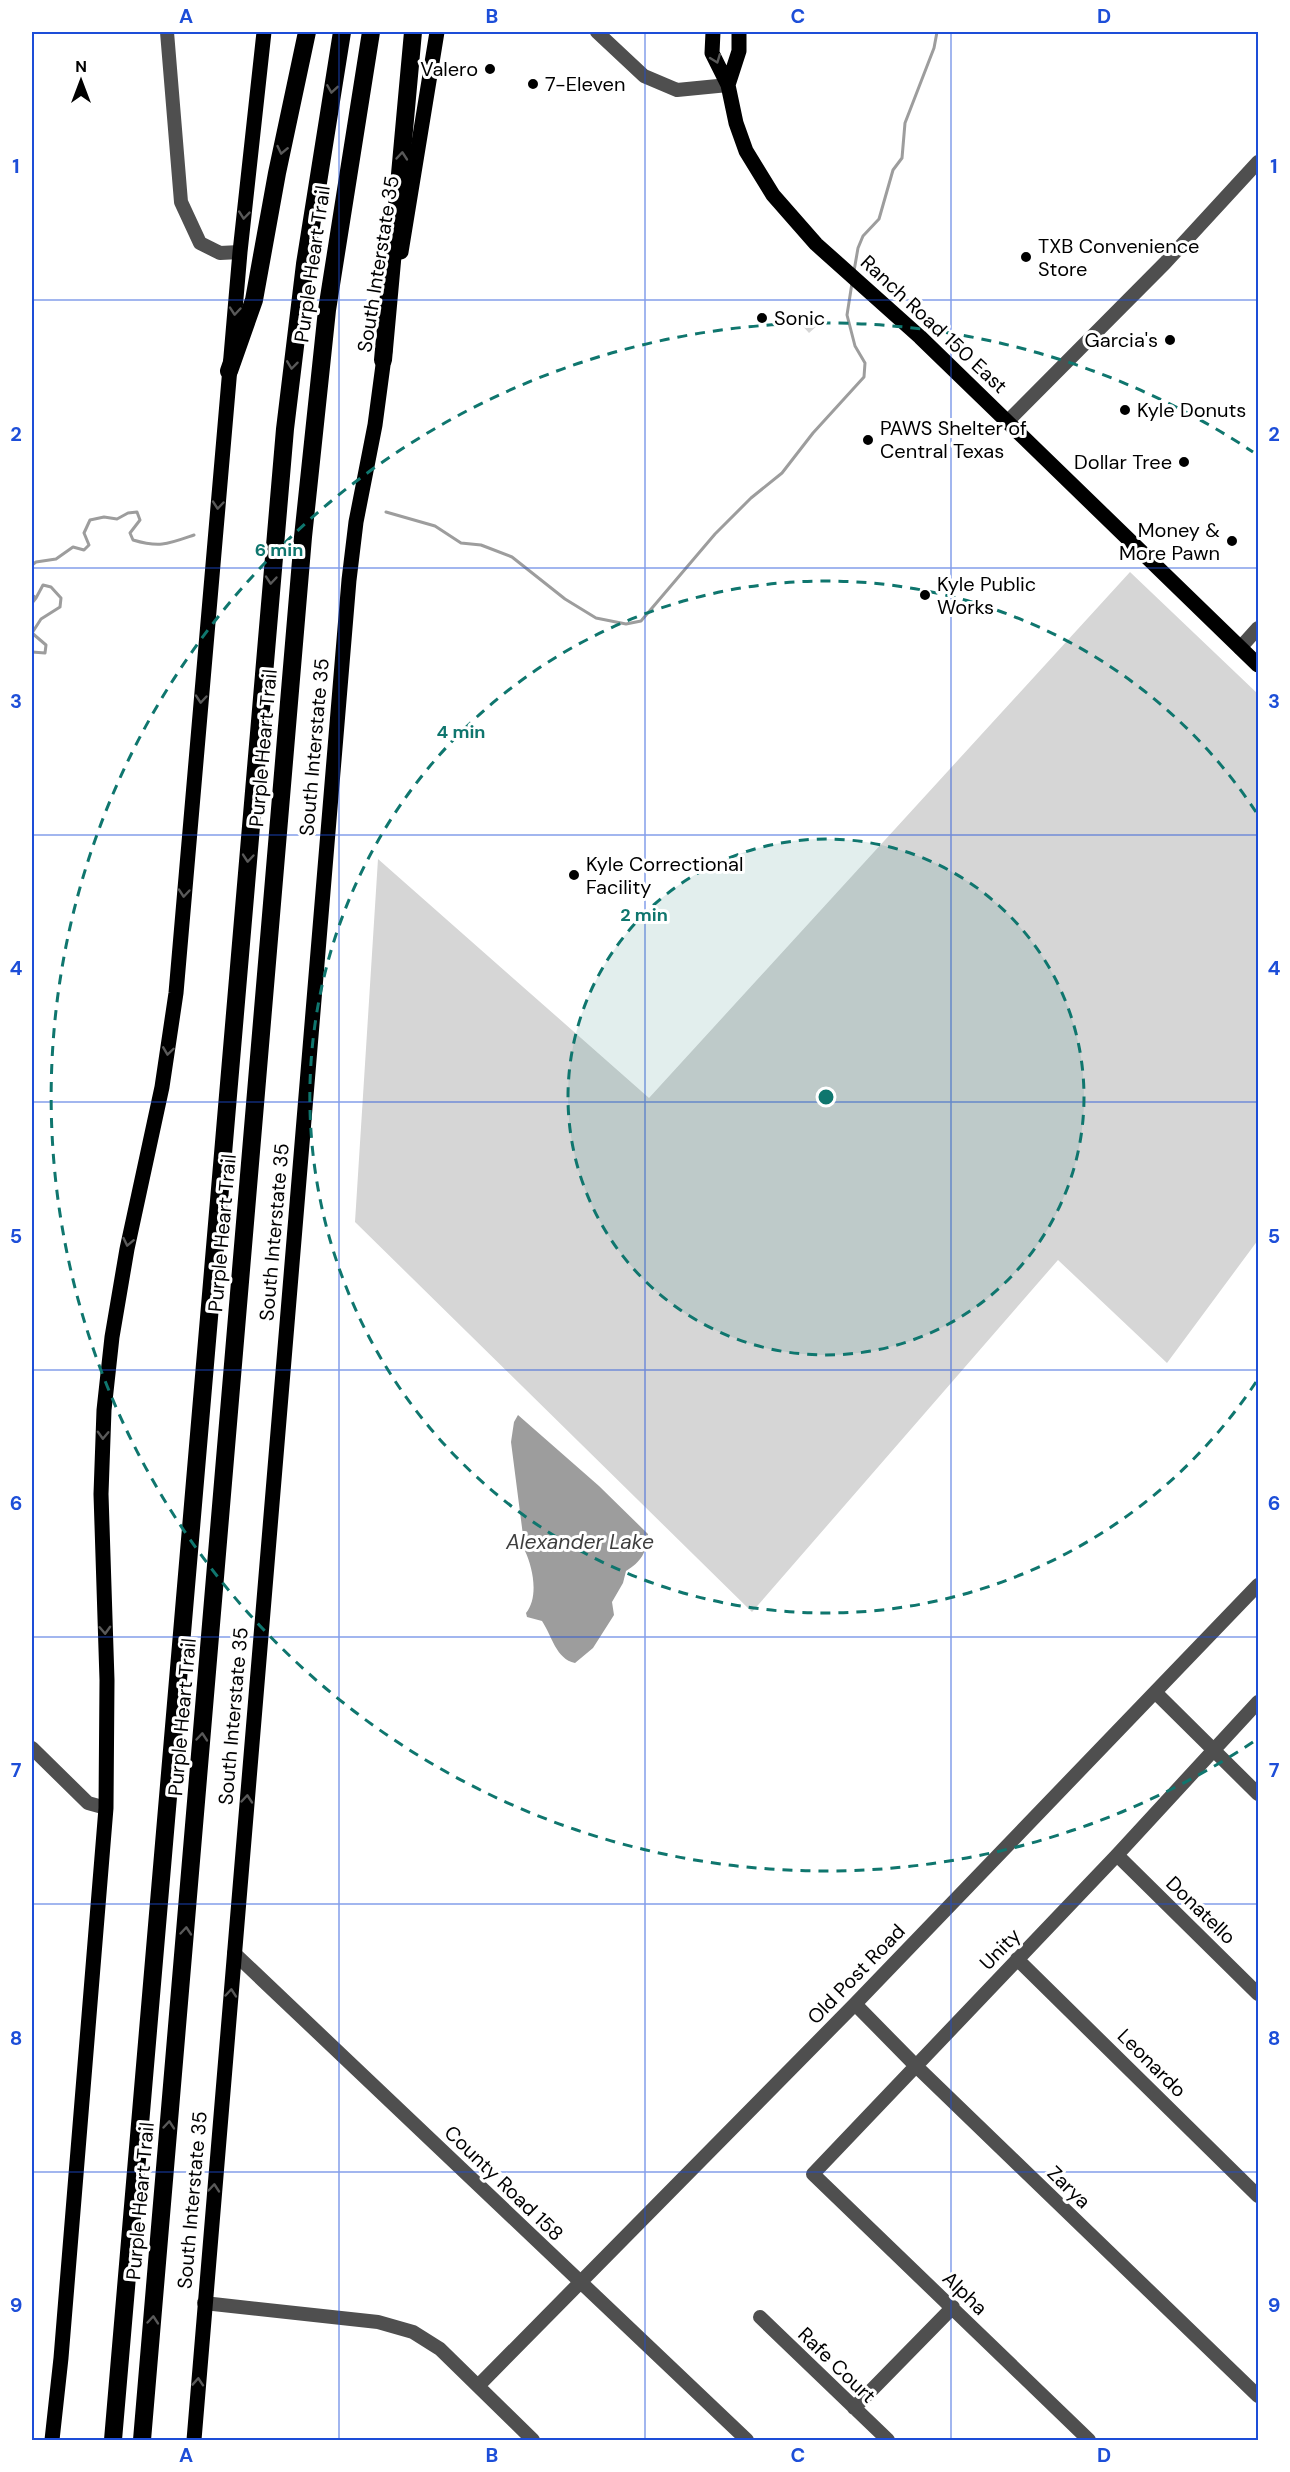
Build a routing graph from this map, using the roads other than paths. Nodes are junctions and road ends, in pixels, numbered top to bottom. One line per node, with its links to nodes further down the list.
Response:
1 (166, 32): 13 (street)
2 (264, 32): 13 (main road, one-way to 13)
3 (307, 32): 15 (highway, one-way to 15)
4 (342, 32): 43 (highway, Purple Heart Trail, one-way to 43)
5 (371, 32): 44 (highway, Purple Heart Trail, one-way to 5)
6 (413, 32): 14 (highway, one-way to 6)
7 (436, 32): 14 (main road, South Interstate 35)
8 (597, 32): 11 (street)
9 (713, 32): 11 (main road, Ranch Road 150 East, one-way to 11)
10 (739, 32): 11 (main road, Ranch Road 150 East)
11 (728, 86): 16 (main road, Ranch Road 150 East)
12 (1258, 162): 16 (street)
13 (240, 252): 15 (main road, one-way to 15)
14 (383, 360): 28 (main road, South Interstate 35, one-way to 14)
15 (230, 371): 26 (main road, one-way to 26)
16 (1008, 422): 18 (main road, Ranch Road 150 East)
17 (1258, 628): 18 (street)
18 (1240, 648): 19 (main road, Ranch Road 150 East)
19 (1258, 665)
20 (1258, 1585): 21 (street, Old Post Road)
21 (1156, 1693): 24 (street); 31 (street, Old Post Road)
22 (1258, 1701): 24 (street, Unity)
23 (32, 1748): 26 (street)
24 (1213, 1749): 25 (street); 27 (street, Unity)
25 (1258, 1794)
26 (106, 1808): 42 (main road)
27 (1117, 1855): 29 (street, Unity); 30 (street, Donatello)
28 (234, 1953): 35 (street, County Road 158); 36 (main road, South Interstate 35, one-way to 28)
29 (1017, 1959): 32 (street, Unity); 34 (street, Leonardo)
30 (1258, 1994)
31 (855, 2004): 32 (street, Zarya); 35 (street, Old Post Road)
32 (916, 2066): 33 (street, Unity); 40 (street, Zarya)
33 (813, 2174): 37 (street, Alpha)
34 (1258, 2196)
35 (580, 2283): 39 (street, Old Post Road); 47 (street, County Road 158)
36 (204, 2303): 39 (street); 45 (main road, South Interstate 35, one-way to 36)
37 (952, 2307): 41 (street); 49 (street, Alpha)
38 (760, 2317): 41 (street, Rafe Court)
39 (478, 2386): 46 (street)
40 (1258, 2396)
41 (854, 2408): 48 (street, Rafe Court)
42 (52, 2440)
43 (113, 2440)
44 (142, 2440)
45 (194, 2440)
46 (533, 2440)
47 (747, 2440)
48 (888, 2440)
49 (1089, 2440)

